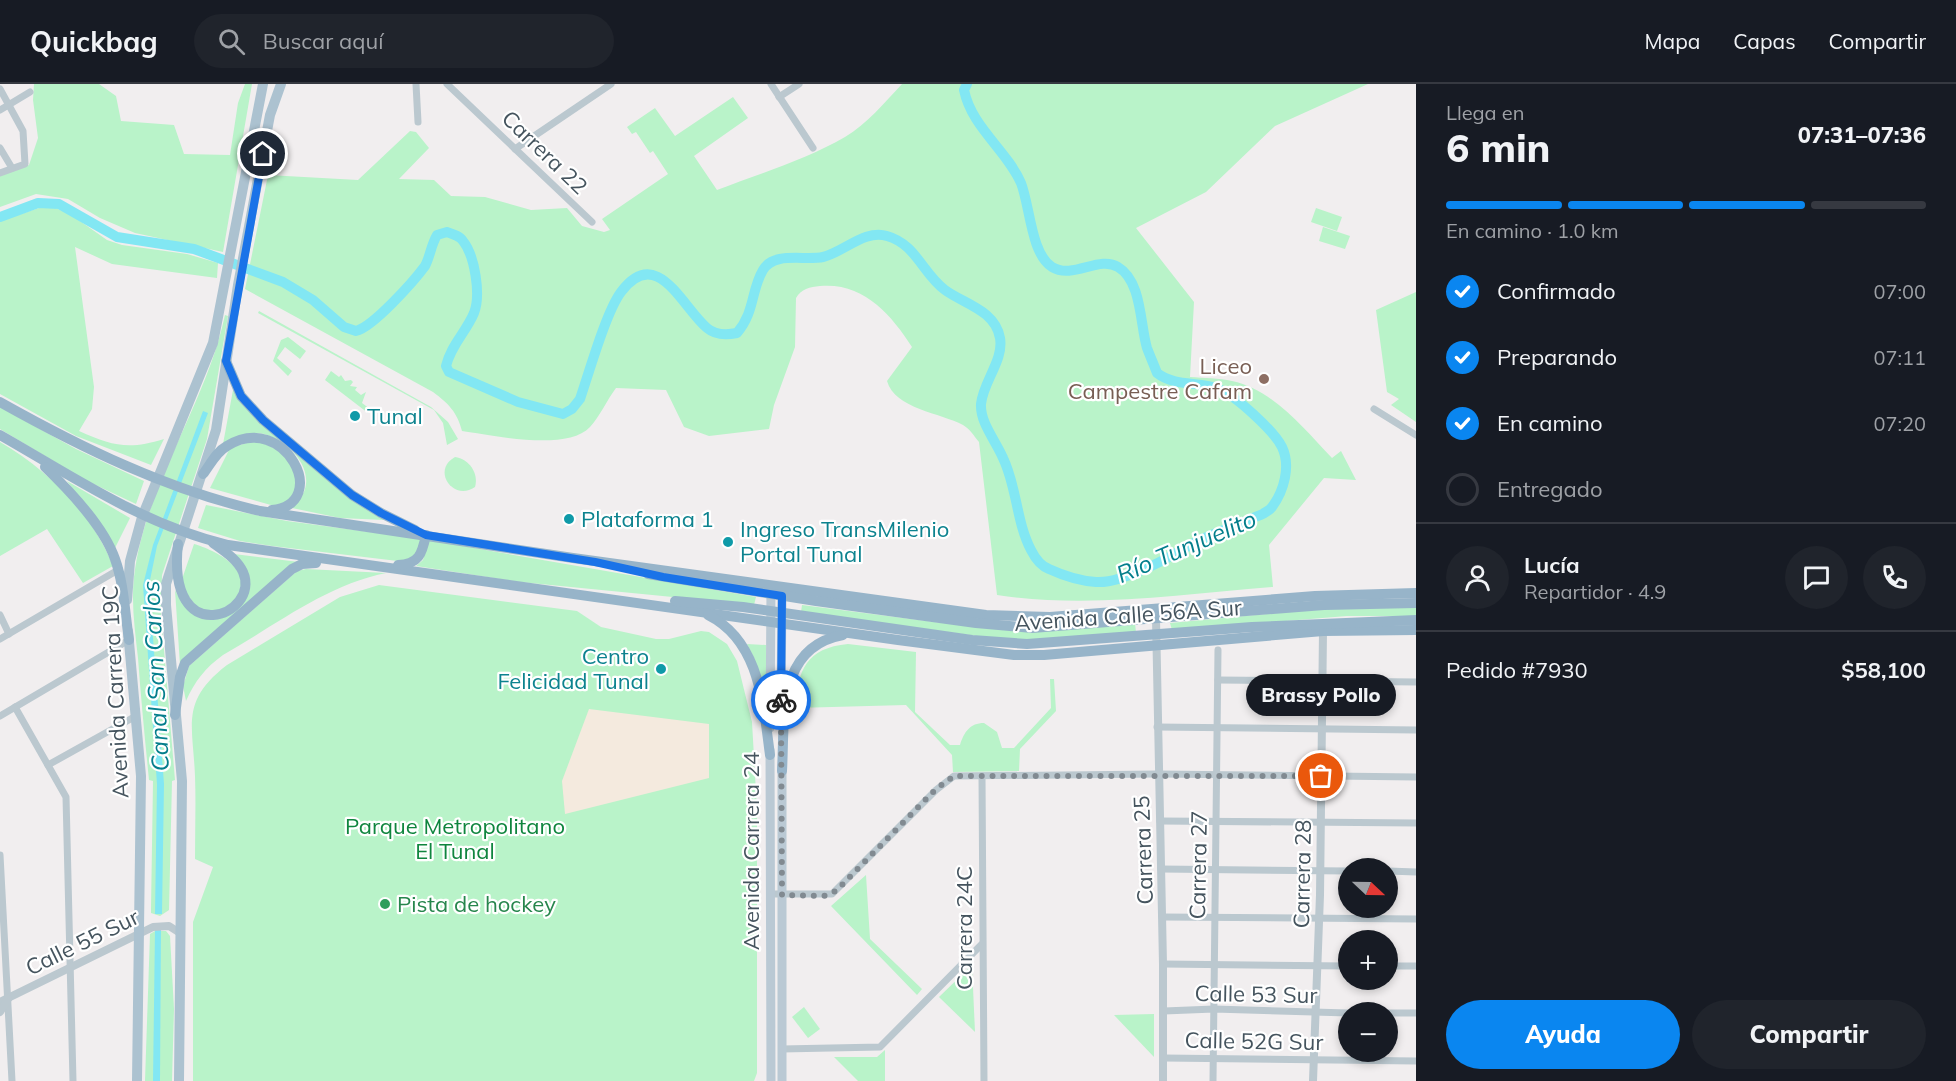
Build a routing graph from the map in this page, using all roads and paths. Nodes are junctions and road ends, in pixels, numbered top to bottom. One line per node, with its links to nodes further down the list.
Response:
1 (263, 84): 54 (main road, Avenida Carrera 19C)
2 (281, 84): 20 (main road)
3 (416, 84): 13 (street)
4 (447, 84): 16 (street, Carrera 22)
5 (611, 84): 16 (street)
6 (771, 84): 10 (street)
7 (799, 84): 10 (street)
8 (0, 89): 11 (street)
9 (30, 92): 11 (street)
10 (779, 97): 15 (street)
11 (9, 105): 12 (street); 17 (street)
12 (0, 110)
13 (418, 122)
14 (0, 148): 17 (street)
15 (813, 148)
16 (515, 149): 19 (street, Carrera 22)
17 (12, 168): 18 (street)
18 (0, 172)
19 (592, 222)
20 (226, 361): 26 (main road); 28 (highway)
21 (0, 402): 27 (highway)
22 (1374, 409): 24 (street)
23 (0, 435): 25 (highway)
24 (1416, 435)
25 (33, 454): 29 (highway); 33 (highway)
26 (202, 474): 27 (highway); 30 (main road)
27 (260, 511): 28 (highway)
28 (426, 535): 32 (highway); 34 (highway)
29 (203, 538): 30 (highway); 31 (highway)
30 (178, 544): 65 (main road)
31 (338, 561): 32 (highway); 65 (highway)
32 (372, 566): 37 (highway)
33 (118, 570): 50 (street); 54 (highway)
34 (777, 590): 40 (highway, Avenida Calle 56A Sur); 43 (highway, Avenida Calle 56A Sur); 44 (main road, Avenida Carrera 24)
35 (1416, 593): 36 (highway, Avenida Calle 56A Sur)
36 (1295, 597): 40 (highway, Avenida Calle 56A Sur); 41 (highway)
37 (630, 600): 39 (highway); 44 (highway, Avenida Calle 56A Sur)
38 (1416, 603): 41 (highway, Avenida Calle 56A Sur)
39 (697, 610): 44 (highway); 70 (highway)
40 (954, 610): 43 (highway)
41 (1256, 610): 45 (highway, Avenida Calle 56A Sur)
42 (0, 615): 50 (street)
43 (926, 616): 45 (highway, Avenida Calle 56A Sur)
44 (776, 617): 51 (highway, Avenida Calle 56A Sur); 56 (highway, Avenida Calle 56A Sur); 70 (main road, Avenida Carrera 24); 72 (main road, Avenida Carrera 24)
45 (1156, 619): 55 (street, Carrera 25)
46 (1416, 620): 47 (highway, Avenida Calle 56A Sur)
47 (1252, 627): 53 (highway); 55 (highway, Avenida Calle 56A Sur)
48 (1416, 630): 49 (highway, Avenida Calle 56A Sur)
49 (1323, 631): 53 (highway, Avenida Calle 56A Sur); 60 (street, Carrera 28)
50 (9, 634): 52 (street)
51 (858, 634): 58 (highway, Avenida Calle 56A Sur); 72 (highway)
52 (0, 639)
53 (1229, 639): 55 (highway, Avenida Calle 56A Sur)
54 (129, 640): 62 (street); 64 (main road, Avenida Carrera 19C)
55 (1156, 640): 56 (highway, Avenida Calle 56A Sur); 58 (highway, Avenida Calle 56A Sur); 66 (street, Carrera 25)
56 (1036, 644): 58 (highway)
57 (1218, 650): 59 (street, Carrera 27)
58 (1062, 654)
59 (1218, 680): 60 (street); 67 (street, Carrera 27)
60 (1322, 681): 61 (street); 68 (street, Carrera 28)
61 (1416, 682)
62 (15, 708): 63 (street); 71 (street)
63 (0, 716)
64 (136, 716): 71 (street); 96 (main road, Avenida Carrera 19C)
65 (176, 716): 95 (main road)
66 (1157, 727): 67 (street); 73 (street, Carrera 25)
67 (1218, 728): 68 (street); 74 (street, Carrera 27)
68 (1322, 729): 69 (street); 76 (street, Carrera 28)
69 (1416, 730)
70 (770, 755): 89 (main road, Avenida Carrera 24)
71 (48, 765): 104 (street)
72 (782, 771): 90 (main road, Avenida Carrera 24)
73 (1158, 774): 74 (street); 75 (street); 78 (street, Carrera 25)
74 (1217, 775): 76 (street); 79 (street, Carrera 27)
75 (982, 776): 90 (street); 97 (street, Carrera 24C)
76 (1321, 776): 77 (street); 80 (street, Carrera 28)
77 (1416, 777)
78 (1160, 821): 79 (street); 83 (street, Carrera 25)
79 (1217, 821): 80 (street); 84 (street, Carrera 27)
80 (1321, 821): 81 (street); 85 (street, Carrera 28)
81 (1416, 823)
82 (0, 855): 105 (street)
83 (1161, 868): 84 (street); 91 (street, Carrera 25)
84 (1216, 869): 85 (street); 92 (street, Carrera 27)
85 (1320, 870): 86 (street); 93 (street, Carrera 28)
86 (1338, 871)
87 (1398, 871): 88 (street)
88 (1416, 872)
89 (771, 894): 90 (street); 122 (main road, Avenida Carrera 24)
90 (782, 895): 113 (main road, Avenida Carrera 24)
91 (1162, 917): 92 (street); 99 (street, Carrera 25)
92 (1215, 917): 93 (street); 98 (street, Carrera 27)
93 (1319, 917): 94 (street); 100 (street, Carrera 28)
94 (1416, 919)
95 (180, 933): 96 (street, Calle 55 Sur); 121 (main road)
96 (139, 934): 104 (street, Calle 55 Sur); 120 (main road, Avenida Carrera 19C)
97 (982, 944): 113 (street); 124 (street, Carrera 24C)
98 (1215, 962): 99 (street); 100 (street); 106 (street, Carrera 27)
99 (1163, 964): 107 (street, Carrera 25)
100 (1318, 966): 101 (street); 109 (street, Carrera 28)
101 (1338, 966)
102 (1398, 966): 103 (street)
103 (1416, 966)
104 (72, 967): 105 (street, Calle 55 Sur); 119 (street)
105 (4, 1000): 108 (street); 118 (street)
106 (1214, 1010): 107 (street, Calle 53 Sur); 109 (street, Calle 53 Sur); 115 (street, Carrera 27)
107 (1164, 1011): 114 (street, Carrera 25)
108 (0, 1012)
109 (1316, 1012): 110 (street, Calle 53 Sur); 116 (street, Carrera 28)
110 (1338, 1013)
111 (1398, 1013): 112 (street)
112 (1416, 1013)
113 (782, 1049): 123 (main road, Avenida Carrera 24)
114 (1164, 1058): 115 (street, Calle 52G Sur); 125 (street, Carrera 25)
115 (1214, 1059): 116 (street, Calle 52G Sur); 126 (street, Carrera 27)
116 (1314, 1060): 117 (street, Calle 52G Sur); 127 (street, Carrera 28)
117 (1416, 1061)
118 (12, 1081)
119 (73, 1081)
120 (137, 1081)
121 (179, 1081)
122 (771, 1081)
123 (782, 1081)
124 (984, 1081)
125 (1163, 1081)
126 (1214, 1081)
127 (1313, 1081)

